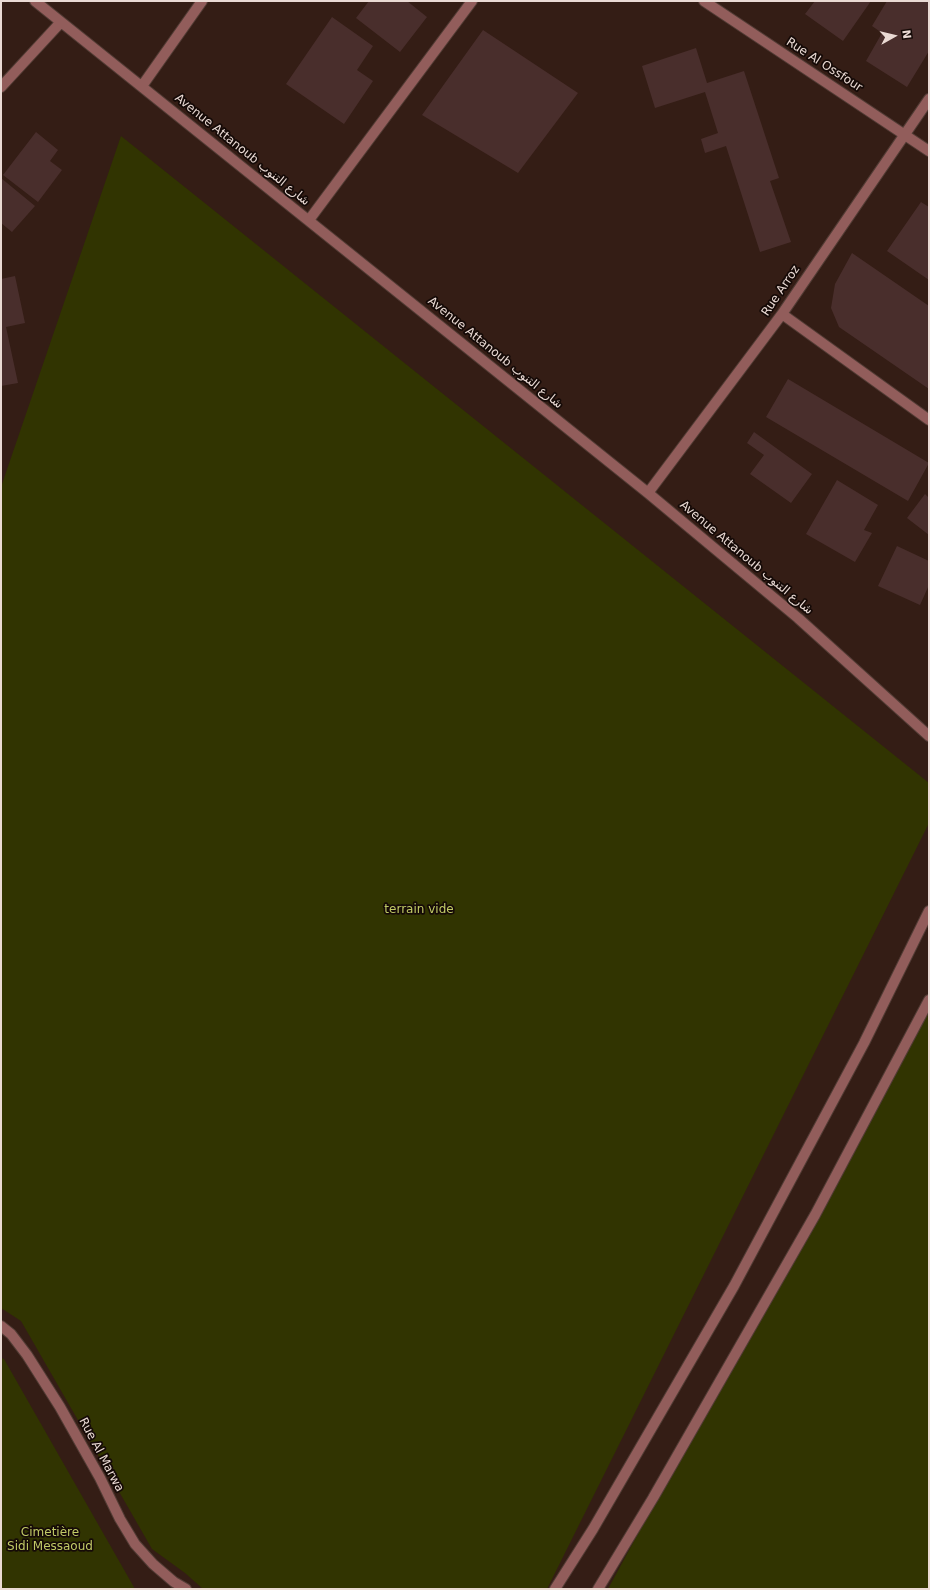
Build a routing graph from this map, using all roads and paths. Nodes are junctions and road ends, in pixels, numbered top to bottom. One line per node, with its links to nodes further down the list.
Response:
1 (35, 1): 5 (street, Avenue Attanoub شارع التنوب)
2 (202, 1): 6 (street)
3 (472, 1): 11 (street)
4 (704, 1): 9 (street, Rue Al Ossfour)
5 (61, 22): 6 (street, Avenue Attanoub شارع التنوب); 7 (street)
6 (142, 86): 11 (street, Avenue Attanoub شارع التنوب)
7 (1, 87)
8 (929, 99): 9 (street, Rue Arroz)
9 (905, 134): 10 (street, Rue Al Ossfour); 12 (street, Rue Arroz)
10 (929, 151)
11 (309, 220): 14 (street, Avenue Attanoub شارع التنوب)
12 (782, 314): 13 (street); 14 (street, Rue Arroz)
13 (929, 420)
14 (648, 493): 15 (street, Avenue Attanoub شارع التنوب)
15 (929, 736)
16 (929, 911): 20 (street)
17 (929, 1000): 21 (street)
18 (1, 1326): 19 (street, Rue Al Marwa)
19 (186, 1589)
20 (555, 1589)
21 (598, 1589)

